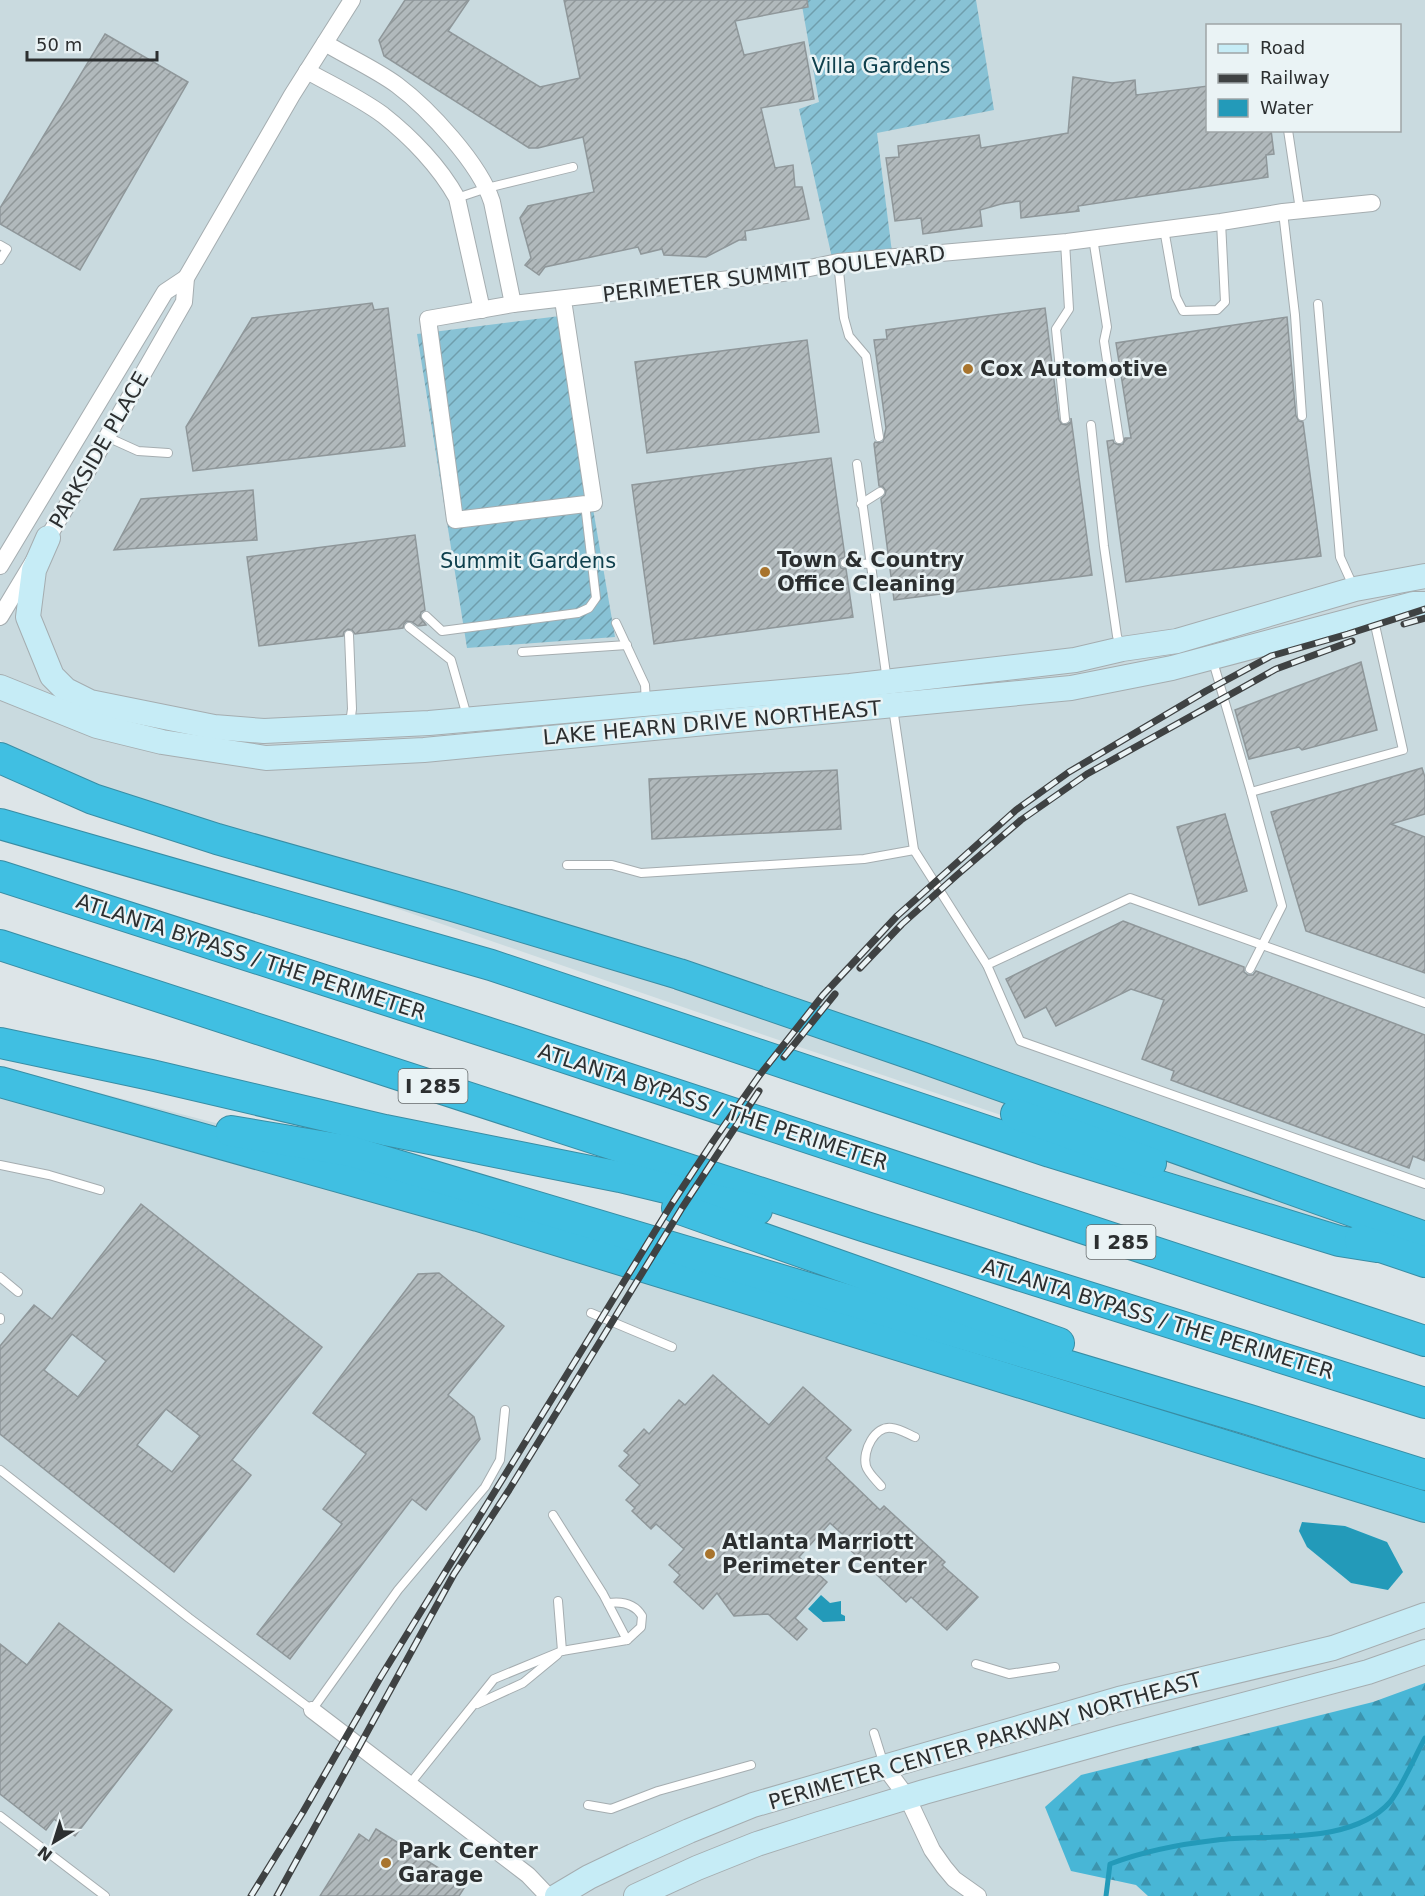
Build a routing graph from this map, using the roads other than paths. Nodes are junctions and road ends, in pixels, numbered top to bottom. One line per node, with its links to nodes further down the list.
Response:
1 (352, 0): 2 (street, PARKSIDE PLACE)
2 (325, 43): 3 (street, PARKSIDE PLACE); 6 (street)
3 (307, 71): 7 (street); 17 (street, PARKSIDE PLACE)
4 (1288, 132): 9 (lane)
5 (573, 167): 6 (lane)
6 (487, 188): 7 (lane); 19 (street)
7 (457, 198): 21 (street)
8 (1372, 203): 9 (street, PERIMETER SUMMIT BOULEVARD)
9 (1292, 211): 10 (street, PERIMETER SUMMIT BOULEVARD); 22 (lane)
10 (1221, 222): 11 (street, PERIMETER SUMMIT BOULEVARD); 11 (lane)
11 (1164, 229): 12 (street, PERIMETER SUMMIT BOULEVARD)
12 (1093, 238): 13 (street, PERIMETER SUMMIT BOULEVARD); 28 (lane)
13 (1065, 242): 16 (street, PERIMETER SUMMIT BOULEVARD); 23 (lane)
14 (0, 245): 15 (lane)
15 (0, 260)
16 (838, 262): 18 (street, PERIMETER SUMMIT BOULEVARD); 27 (lane)
17 (186, 279): 25 (street, PARKSIDE PLACE); 26 (street, PARKSIDE PLACE)
18 (563, 300): 19 (street, PERIMETER SUMMIT BOULEVARD); 32 (street)
19 (513, 304): 21 (street, PERIMETER SUMMIT BOULEVARD)
20 (1318, 304): 39 (lane)
21 (482, 310): 32 (street, PERIMETER SUMMIT BOULEVARD)
22 (1302, 416)
23 (1065, 419)
24 (1091, 425): 48 (lane)
25 (84, 427): 26 (street); 37 (street, PARKSIDE PLACE)
26 (107, 437): 29 (lane); 34 (street, PARKSIDE PLACE)
27 (879, 437)
28 (1119, 439)
29 (168, 453)
30 (857, 464): 33 (lane)
31 (880, 492): 33 (lane)
32 (585, 504): 41 (lane)
33 (861, 504): 36 (lane)
34 (48, 538): 43 (street, PARKSIDE PLACE); 55 (street, LAKE HEARN DRIVE NORTHEAST)
35 (846, 562): 36 (lane)
36 (872, 564): 52 (lane)
37 (0, 566)
38 (1425, 576): 39 (street, LAKE HEARN DRIVE NORTHEAST)
39 (1354, 589): 48 (street, LAKE HEARN DRIVE NORTHEAST)
40 (1425, 604): 42 (street, LAKE HEARN DRIVE NORTHEAST)
41 (426, 616)
42 (1373, 616): 50 (street, LAKE HEARN DRIVE NORTHEAST); 57 (lane)
43 (0, 617)
44 (616, 622): 47 (lane)
45 (409, 627): 54 (lane)
46 (349, 635): 55 (lane)
47 (627, 645): 49 (lane); 53 (lane)
48 (1122, 650): 52 (street, LAKE HEARN DRIVE NORTHEAST)
49 (522, 652)
50 (1212, 658): 52 (street, LAKE HEARN DRIVE NORTHEAST); 57 (lane)
51 (0, 687): 52 (street, LAKE HEARN DRIVE NORTHEAST)
52 (890, 694): 53 (street, LAKE HEARN DRIVE NORTHEAST); 59 (lane)
53 (646, 704): 54 (street, LAKE HEARN DRIVE NORTHEAST)
54 (468, 719): 55 (street, LAKE HEARN DRIVE NORTHEAST)
55 (350, 727)
56 (0, 758): 62 (highway)
57 (1251, 792): 63 (lane)
58 (0, 824): 77 (highway)
59 (914, 850): 60 (lane); 65 (lane)
60 (567, 865)
61 (0, 876): 82 (highway, ATLANTA BYPASS / THE PERIMETER / I 285)
62 (453, 906): 76 (highway); 77 (highway)
63 (1262, 944): 65 (lane); 66 (lane); 67 (lane)
64 (0, 945): 75 (highway, ATLANTA BYPASS / THE PERIMETER / I 285)
65 (987, 965): 73 (lane)
66 (1250, 969)
67 (1425, 1003)
68 (0, 1043): 71 (highway)
69 (0, 1082): 70 (highway)
70 (124, 1119): 86 (highway); 91 (highway)
71 (544, 1162): 75 (highway); 86 (highway)
72 (0, 1165): 74 (lane)
73 (1425, 1184)
74 (100, 1190)
75 (866, 1227): 84 (highway, ATLANTA BYPASS / THE PERIMETER / I 285)
76 (1425, 1237)
77 (1377, 1246): 78 (highway)
78 (1425, 1262)
79 (0, 1277): 80 (lane)
80 (18, 1292)
81 (591, 1312): 83 (lane)
82 (1425, 1341)
83 (672, 1347)
84 (1425, 1403)
85 (505, 1410): 102 (lane)
86 (1250, 1420): 89 (highway)
87 (915, 1437): 90 (lane)
88 (0, 1470): 102 (lane)
89 (1425, 1475)
90 (880, 1486)
91 (1425, 1507)
92 (553, 1515): 94 (lane)
93 (558, 1601): 97 (lane)
94 (608, 1603): 96 (lane); 96 (lane)
95 (1425, 1615): 105 (street, PERIMETER CENTER PARKWAY NORTHEAST)
96 (627, 1640): 97 (lane)
97 (562, 1650): 101 (lane); 101 (lane)
98 (1425, 1652): 107 (street, PERIMETER CENTER PARKWAY NORTHEAST)
99 (976, 1664): 100 (lane)
100 (1055, 1667)
101 (473, 1706): 106 (lane)
102 (312, 1710): 106 (street)
103 (874, 1733): 105 (lane)
104 (751, 1765): 108 (lane)
105 (884, 1766): 107 (street); 112 (street, PERIMETER CENTER PARKWAY NORTHEAST)
106 (410, 1785): 111 (street)
107 (907, 1797): 113 (street, PERIMETER CENTER PARKWAY NORTHEAST); 114 (street)
108 (588, 1805)
109 (0, 1816): 110 (lane)
110 (105, 1896)
111 (548, 1896)
112 (556, 1896)
113 (636, 1896)
114 (978, 1896)

